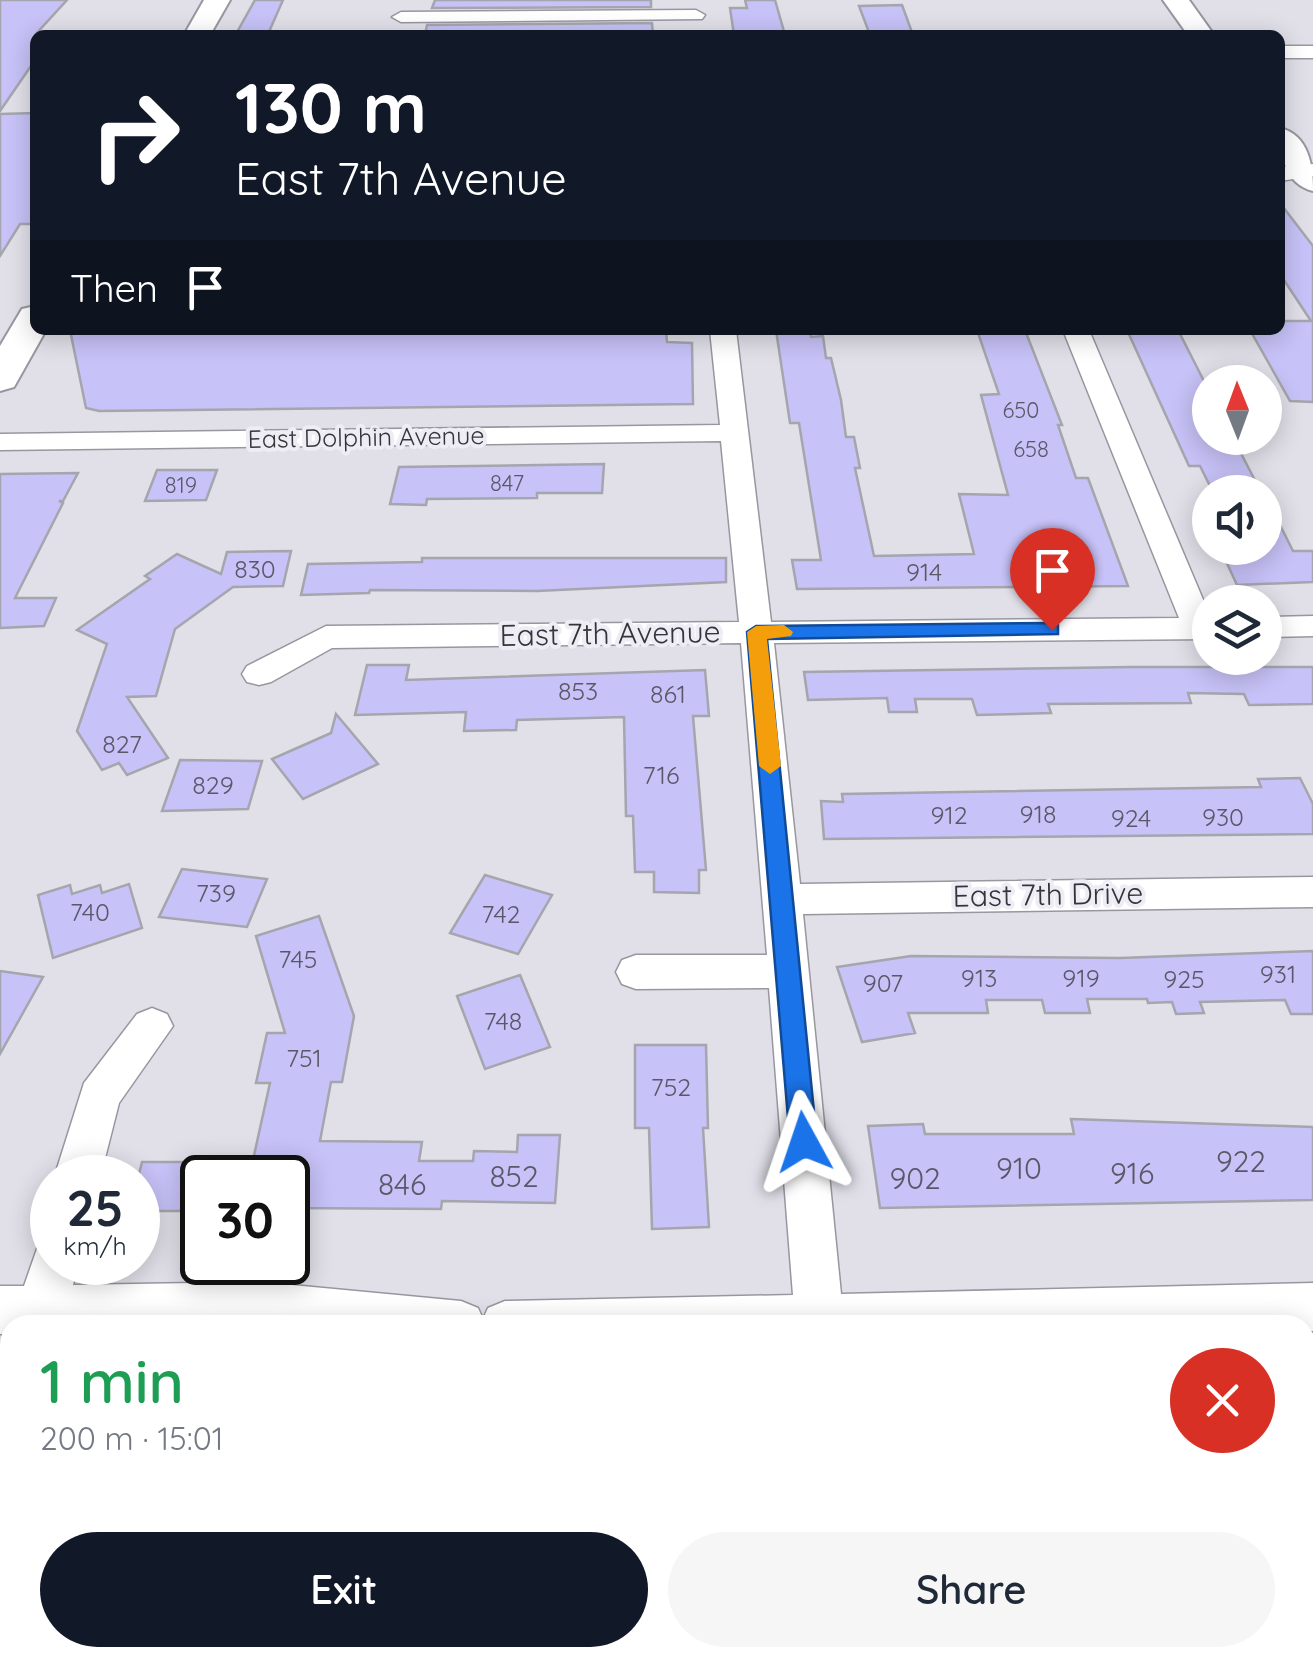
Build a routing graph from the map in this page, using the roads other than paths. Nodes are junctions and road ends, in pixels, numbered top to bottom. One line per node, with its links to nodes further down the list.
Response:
1 (217, 0): 6 (street)
2 (413, 0): 5 (street)
3 (1176, 0): 7 (street)
4 (698, 7): 5 (street)
5 (396, 26)
6 (200, 30)
7 (1197, 30)
8 (1285, 52): 9 (street)
9 (1313, 52)
10 (1285, 145): 11 (street)
11 (1303, 174)
12 (21, 326): 15 (street)
13 (723, 335): 16 (street)
14 (1078, 335): 18 (street)
15 (0, 378)
16 (732, 433): 17 (street, East Dolphin Avenue); 22 (street)
17 (0, 442)
18 (1192, 598)
19 (1313, 626): 20 (street)
20 (1282, 627)
21 (1192, 628): 22 (street, East 7th Avenue)
22 (756, 632): 23 (street, East 7th Avenue); 25 (street)
23 (260, 674)
24 (1313, 892): 25 (street, East 7th Drive)
25 (783, 899): 26 (street)
26 (789, 970): 27 (street); 36 (street)
27 (636, 972)
28 (152, 1026): 29 (street)
29 (84, 1155)
30 (38, 1285): 32 (street)
31 (1313, 1306): 37 (street)
32 (21, 1309): 33 (street)
33 (140, 1315)
34 (170, 1315): 35 (street)
35 (355, 1315)
36 (819, 1315)
37 (868, 1315)

